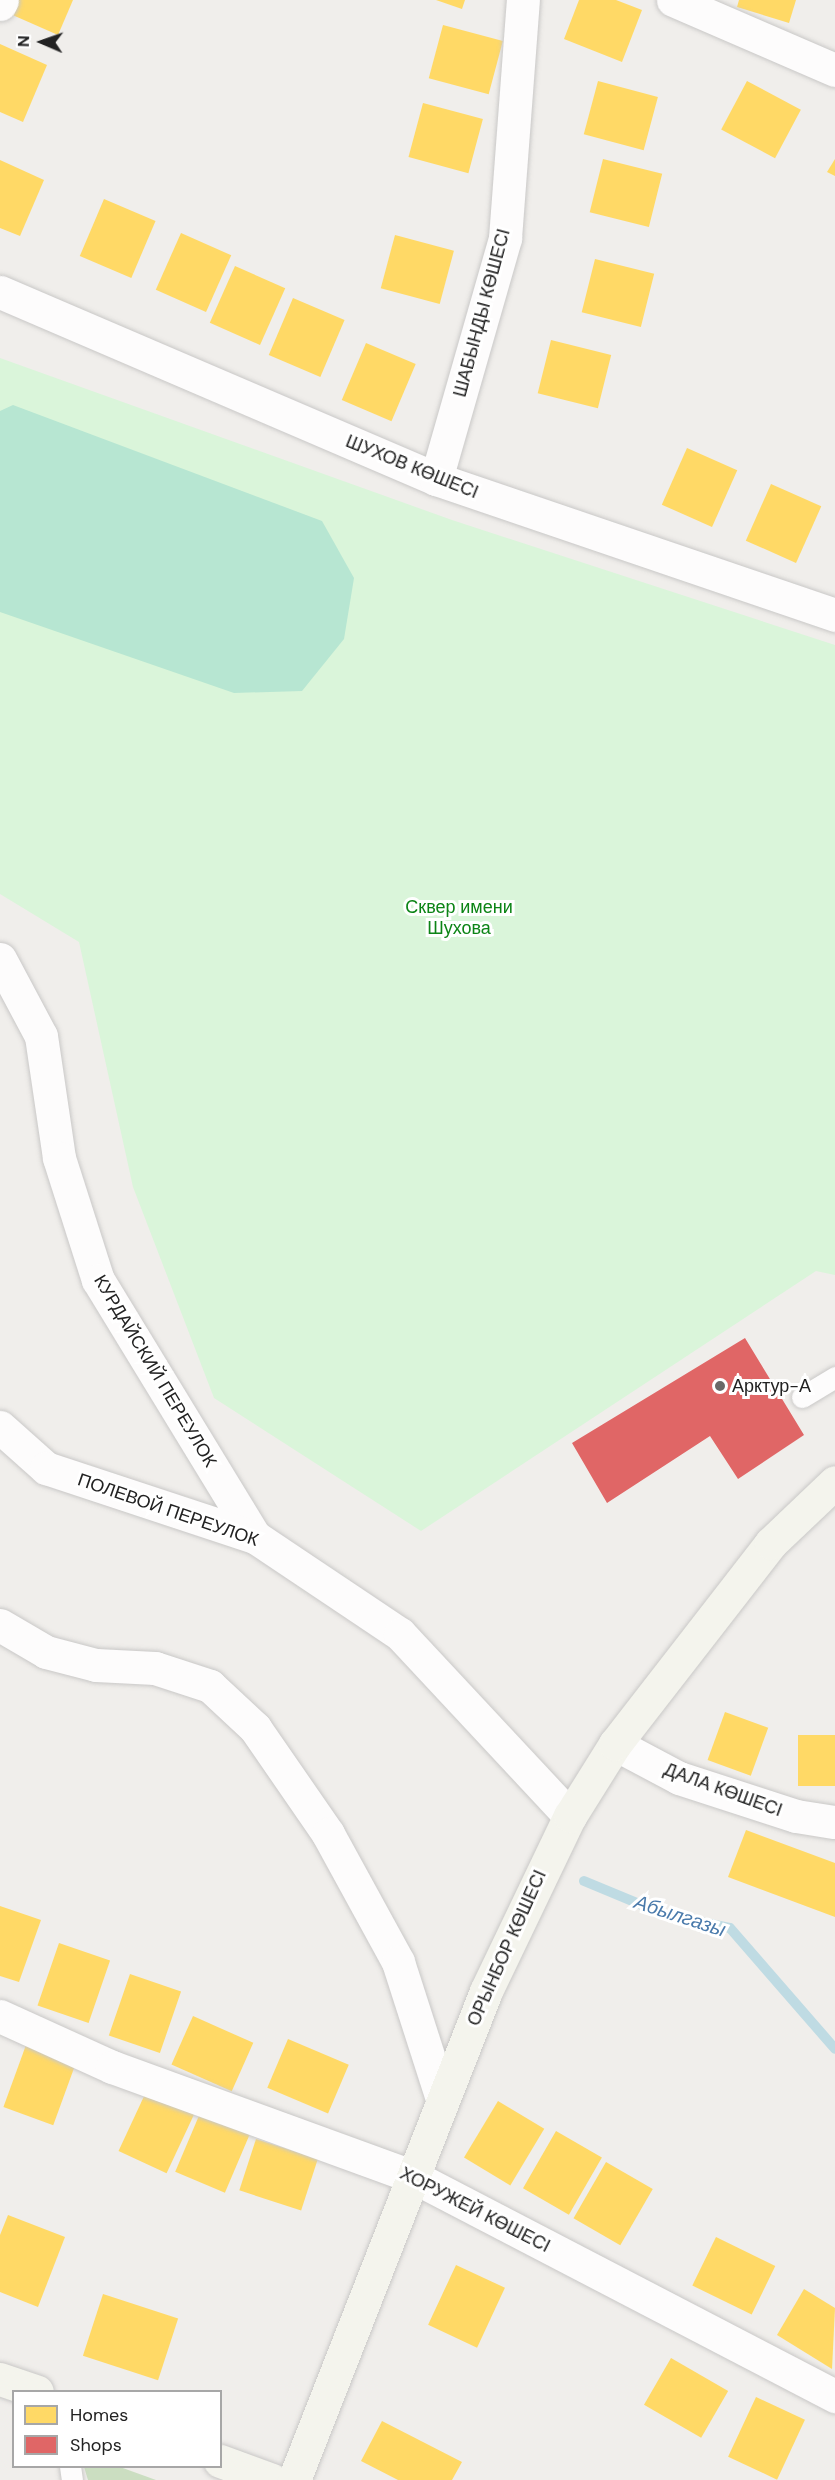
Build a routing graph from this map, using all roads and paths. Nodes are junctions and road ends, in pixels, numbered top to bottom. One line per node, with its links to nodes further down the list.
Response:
1 (2, 0): 4 (street)
2 (523, 0): 7 (street, ШАБЫНДЫ КӨШЕСІ)
3 (673, 0): 5 (street)
4 (0, 4)
5 (835, 70)
6 (0, 292): 7 (street, ШУХОВ КӨШЕСІ)
7 (436, 479): 8 (street, ШУХОВ КӨШЕСІ)
8 (835, 615)
9 (0, 959): 14 (street, КУРДАЙСКИЙ ПЕРЕУЛОК)
10 (835, 1377): 11 (lane)
11 (802, 1397)
12 (0, 1427): 14 (street, ПОЛЕВОЙ ПЕРЕУЛОК)
13 (835, 1482): 16 (main road, ОРЫНБОР КӨШЕСІ)
14 (255, 1537): 17 (street, ПОЛЕВОЙ ПЕРЕУЛОК)
15 (0, 1625): 20 (street)
16 (615, 1744): 17 (main road, ОРЫНБОР КӨШЕСІ); 18 (street, ДАЛА КӨШЕСІ)
17 (570, 1816): 20 (main road, ОРЫНБОР КӨШЕСІ)
18 (835, 1822)
19 (0, 2016): 21 (street, ХОРУЖЕЙ КӨШЕСІ)
20 (442, 2099): 21 (main road, ОРЫНБОР КӨШЕСІ)
21 (414, 2177): 24 (street, ХОРУЖЕЙ КӨШЕСІ); 27 (main road, ОРЫНБОР КӨШЕСІ)
22 (0, 2379): 23 (main road)
23 (34, 2390)
24 (835, 2396)
25 (222, 2462): 26 (main road)
26 (272, 2480)
27 (294, 2480)

